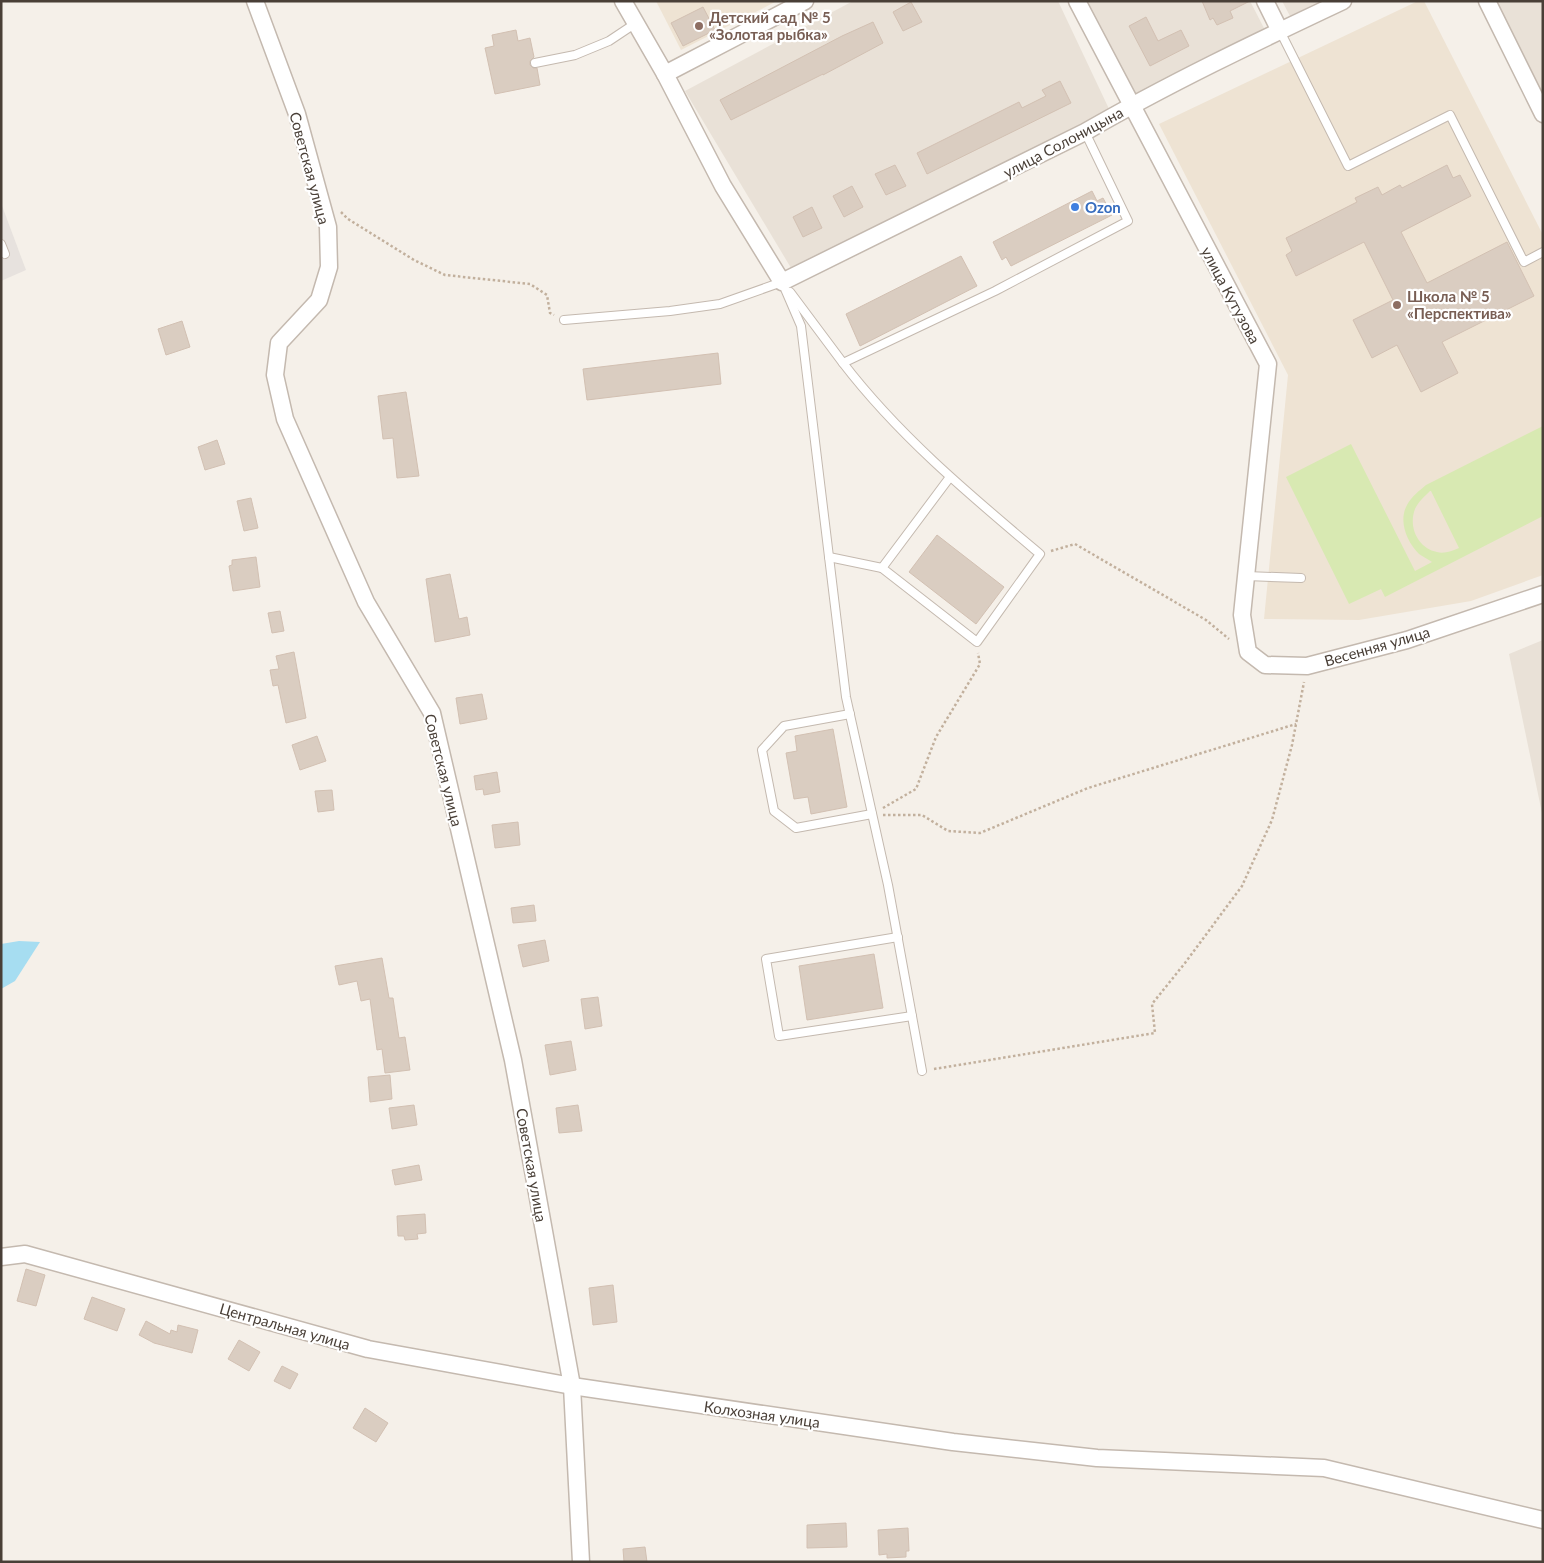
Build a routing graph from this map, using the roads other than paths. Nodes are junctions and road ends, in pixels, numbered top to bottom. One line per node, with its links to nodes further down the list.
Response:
1 (255, 1): 34 (street, Советская улица)
2 (623, 1): 8 (street)
3 (805, 1): 11 (street)
4 (1077, 1): 12 (street, улица Кутузова)
5 (1265, 1): 9 (street)
6 (1343, 1): 9 (street, улица Солоницына)
7 (1487, 1): 13 (street)
8 (636, 23): 10 (lane); 11 (street)
9 (1280, 31): 12 (street, улица Солоницына); 16 (lane)
10 (536, 63)
11 (665, 74): 18 (street)
12 (1131, 106): 14 (street, улица Солоницына); 24 (street, улица Кутузова)
13 (1543, 114)
14 (1085, 132): 18 (street, улица Солоницына); 20 (lane)
15 (1, 244): 17 (lane)
16 (1543, 252)
17 (5, 254)
18 (782, 282): 19 (lane); 20 (lane); 22 (lane)
19 (564, 320)
20 (843, 363): 21 (lane)
21 (950, 477): 23 (lane); 23 (lane)
22 (829, 557): 23 (lane); 28 (lane)
23 (882, 568)
24 (1246, 576): 25 (lane); 27 (street, улица Кутузова)
25 (1301, 578)
26 (1543, 594): 27 (street, Весенняя улица)
27 (1248, 652)
28 (850, 714): 29 (lane); 29 (lane)
29 (872, 814): 30 (lane)
30 (898, 937): 31 (lane); 31 (lane)
31 (912, 1016): 32 (lane)
32 (922, 1071)
33 (1, 1257): 34 (street, Центральная улица)
34 (572, 1386): 35 (street, Колхозная улица); 36 (street, Советская улица)
35 (1543, 1520)
36 (581, 1562)

